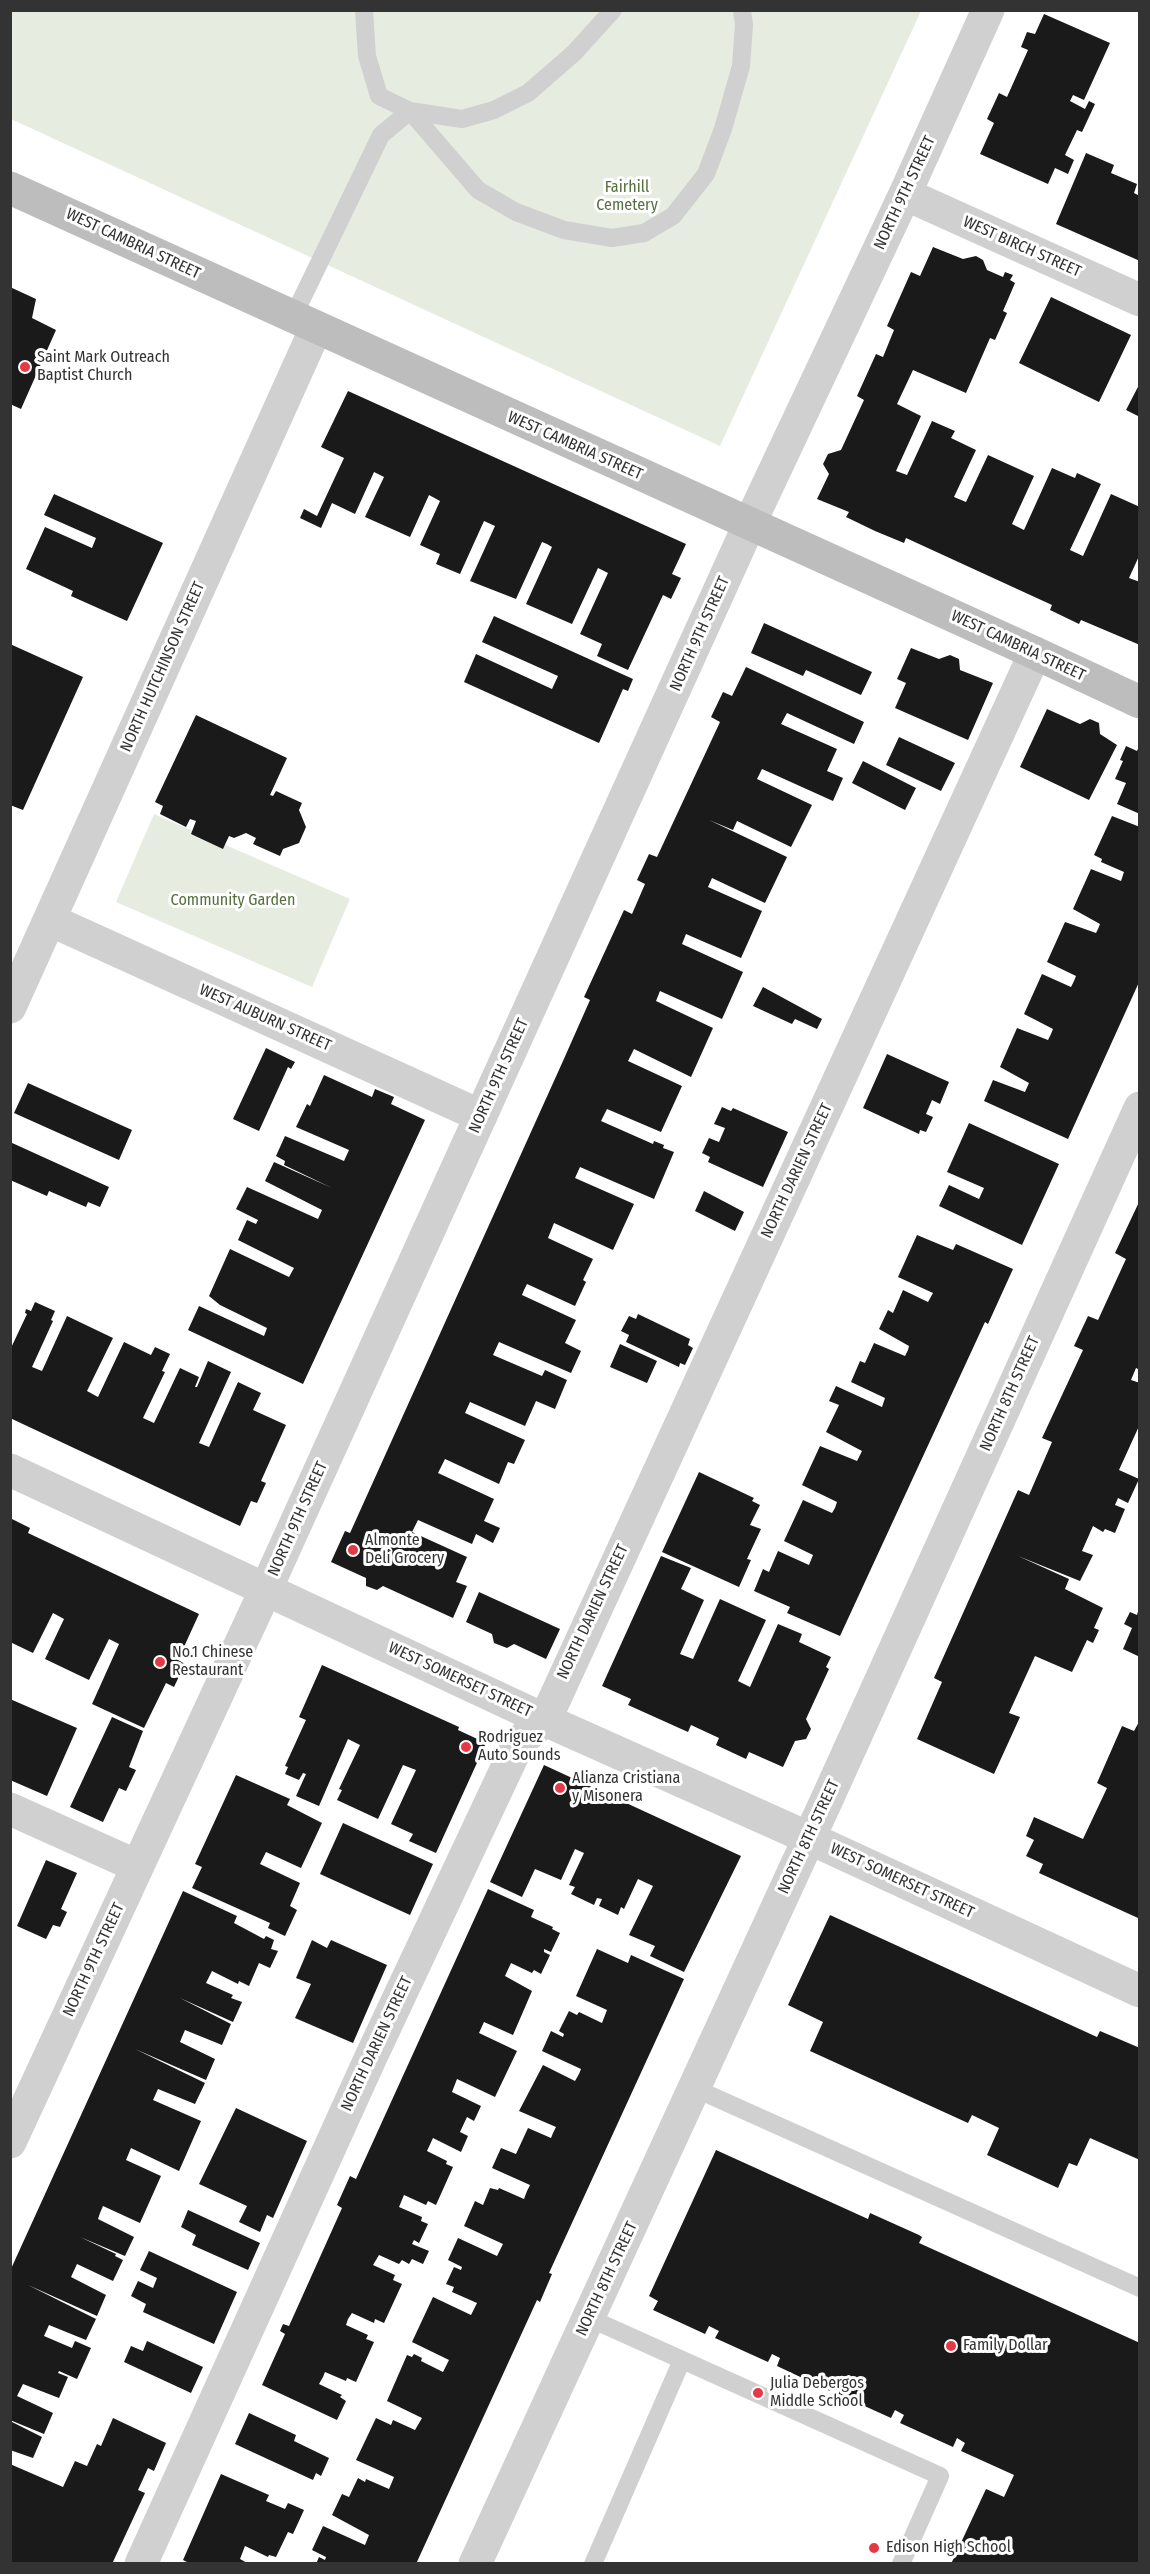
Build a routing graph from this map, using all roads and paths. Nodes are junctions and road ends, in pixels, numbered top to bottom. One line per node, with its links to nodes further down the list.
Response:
1 (364, 10): 5 (lane)
2 (612, 10): 5 (lane)
3 (742, 10): 5 (lane)
4 (988, 10): 7 (street, NORTH 9TH STREET)
5 (410, 111): 9 (lane)
6 (10, 188): 9 (street, WEST CAMBRIA STREET)
7 (905, 194): 8 (street, WEST BIRCH STREET); 10 (street, NORTH 9TH STREET)
8 (1140, 300)
9 (304, 322): 10 (street, WEST CAMBRIA STREET); 13 (street, NORTH HUTCHINSON STREET)
10 (749, 525): 11 (street, WEST CAMBRIA STREET); 16 (street, NORTH 9TH STREET)
11 (1035, 653): 12 (street, WEST CAMBRIA STREET); 19 (street, NORTH DARIEN STREET)
12 (1140, 702)
13 (50, 920): 14 (street, NORTH HUTCHINSON STREET); 16 (street, WEST AUBURN STREET)
14 (10, 1006)
15 (1140, 1108): 21 (street, NORTH 8TH STREET)
16 (481, 1116): 18 (street, NORTH 9TH STREET)
17 (10, 1470): 18 (street, WEST SOMERSET STREET)
18 (266, 1589): 19 (street, WEST SOMERSET STREET); 22 (street, NORTH 9TH STREET)
19 (545, 1720): 21 (street, WEST SOMERSET STREET); 30 (street, NORTH DARIEN STREET)
20 (10, 1809): 22 (street)
21 (809, 1838): 23 (street, WEST SOMERSET STREET); 24 (street, NORTH 8TH STREET)
22 (137, 1866): 25 (street, NORTH 9TH STREET)
23 (1140, 1991)
24 (694, 2088): 27 (lane); 28 (street, NORTH 8TH STREET)
25 (21, 2093): 26 (street, NORTH 9TH STREET)
26 (10, 2142)
27 (1140, 2288)
28 (589, 2318): 29 (lane); 31 (street, NORTH 8TH STREET)
29 (682, 2360): 32 (lane); 33 (lane)
30 (141, 2564)
31 (475, 2564)
32 (593, 2564)
33 (901, 2564)

